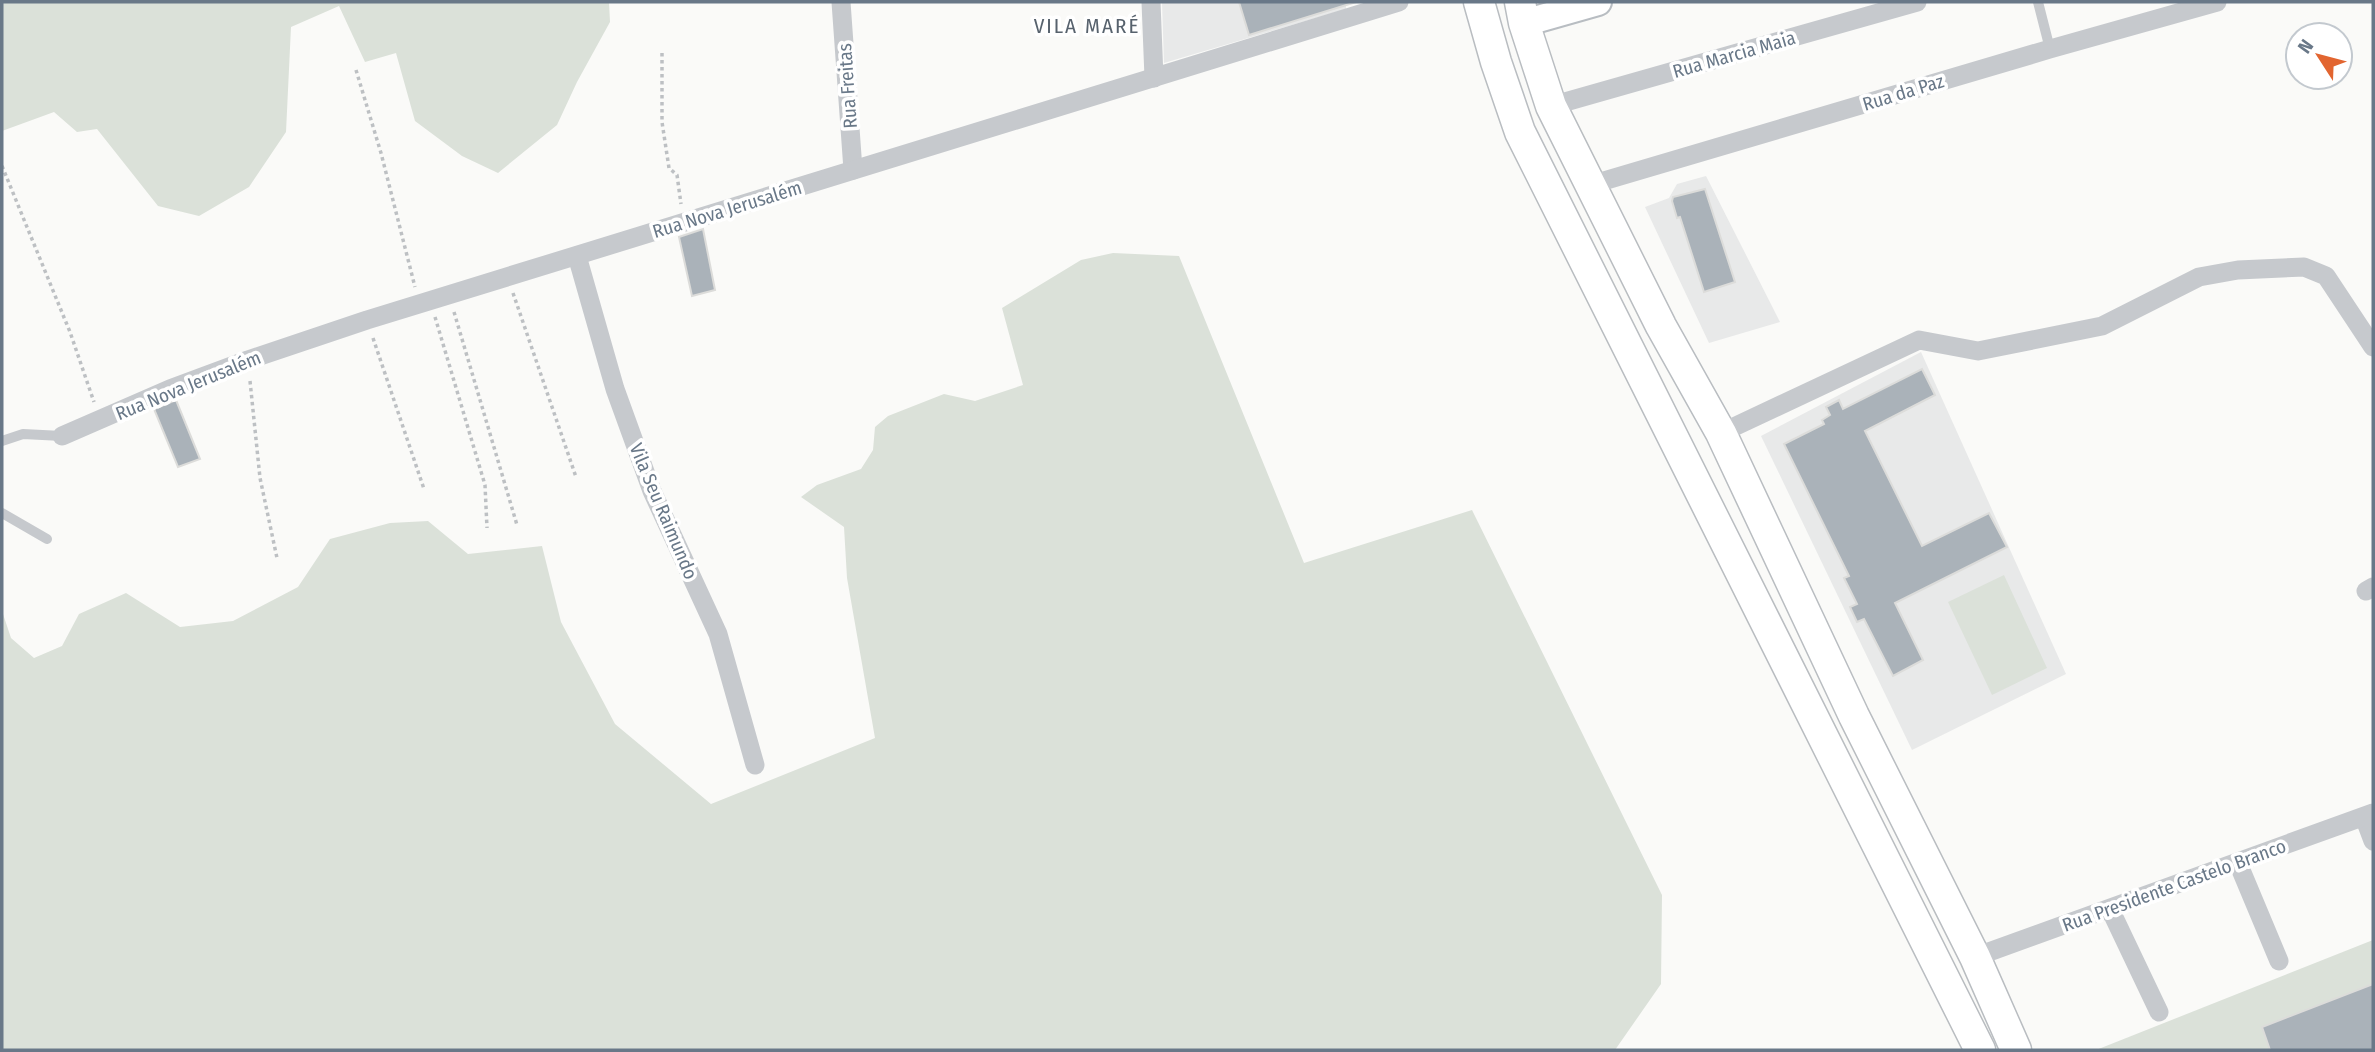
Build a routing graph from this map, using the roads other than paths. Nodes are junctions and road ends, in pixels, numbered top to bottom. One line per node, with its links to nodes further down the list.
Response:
1 (841, 2): 13 (street, Rua Freitas)
2 (1151, 2): 11 (street)
3 (1399, 2): 11 (street, Rua Nova Jerusalém)
4 (1479, 2): 17 (main road)
5 (1598, 2): 9 (street)
6 (1917, 2): 12 (street, Rua Marcia Maia)
7 (2038, 2): 10 (lane)
8 (2217, 2): 10 (street, Rua da Paz)
9 (1522, 12): 12 (main road)
10 (2050, 49): 14 (street, Rua da Paz)
11 (1154, 78): 13 (street, Rua Nova Jerusalém)
12 (1551, 106): 14 (main road)
13 (853, 170): 15 (street, Rua Nova Jerusalém)
14 (1590, 186): 16 (main road)
15 (577, 256): 20 (street, Rua Nova Jerusalém); 24 (street, Vila Seu Raimundo)
16 (1661, 326): 17 (main road); 19 (main road)
17 (1624, 341): 32 (main road)
18 (2373, 347): 19 (street)
19 (1721, 433): 29 (main road)
20 (62, 436): 21 (lane)
21 (2, 441)
22 (2, 513): 23 (lane)
23 (47, 539)
24 (755, 765)
25 (2369, 815): 26 (street); 27 (street, Rua Presidente Castelo Branco)
26 (2373, 841)
27 (2238, 863): 28 (street, Rua Presidente Castelo Branco); 30 (street)
28 (2110, 909): 29 (street, Rua Presidente Castelo Branco); 31 (street)
29 (1975, 957): 33 (main road)
30 (2278, 961)
31 (2159, 1012)
32 (1980, 1050)
33 (2016, 1050)

